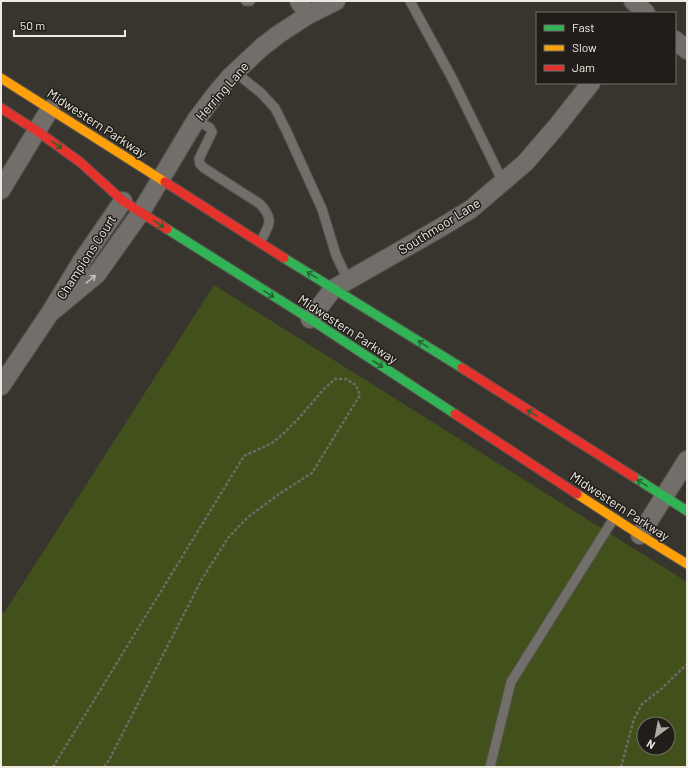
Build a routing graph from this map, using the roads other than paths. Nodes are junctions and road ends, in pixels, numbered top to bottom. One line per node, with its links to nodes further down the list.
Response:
1 (246, 1): 2 (lane)
2 (250, 1)
3 (336, 1): 7 (street, Herring Lane)
4 (410, 1): 20 (lane)
5 (633, 1): 8 (street)
6 (655, 1): 9 (street)
7 (303, 8): 12 (street, Herring Lane)
8 (645, 12)
9 (647, 12)
10 (676, 41): 11 (street)
11 (687, 50)
12 (235, 72): 17 (street, Herring Lane); 25 (lane)
13 (1, 78): 16 (main road, Midwestern Parkway)
14 (590, 84): 20 (street, Southmoor Lane)
15 (1, 108): 18 (main road, Midwestern Parkway)
16 (50, 109): 18 (street); 19 (main road, Midwestern Parkway)
17 (196, 120): 19 (street, Herring Lane); 24 (lane)
18 (37, 131): 21 (street); 22 (main road, Midwestern Parkway, one-way to 22)
19 (160, 179): 23 (street, Herring Lane); 24 (main road, Midwestern Parkway)
20 (503, 182): 25 (street, Southmoor Lane)
21 (1, 190)
22 (123, 201): 23 (main road, Midwestern Parkway); 26 (street, Champions Court)
23 (140, 212): 26 (street, Champions Court, one-way to 23); 27 (main road, Midwestern Parkway, one-way to 27)
24 (260, 242): 25 (main road, Midwestern Parkway, one-way to 24)
25 (341, 285): 27 (street, Southmoor Lane); 30 (main road, Midwestern Parkway, one-way to 25)
26 (50, 313): 28 (street, Champions Court)
27 (310, 319): 32 (main road, Midwestern Parkway, one-way to 32)
28 (2, 387)
29 (687, 460): 30 (street)
30 (664, 497): 31 (main road, Midwestern Parkway); 33 (street)
31 (687, 511)
32 (614, 518): 33 (main road, Midwestern Parkway); 35 (lane)
33 (640, 535): 34 (main road, Midwestern Parkway)
34 (687, 564)
35 (490, 767)

